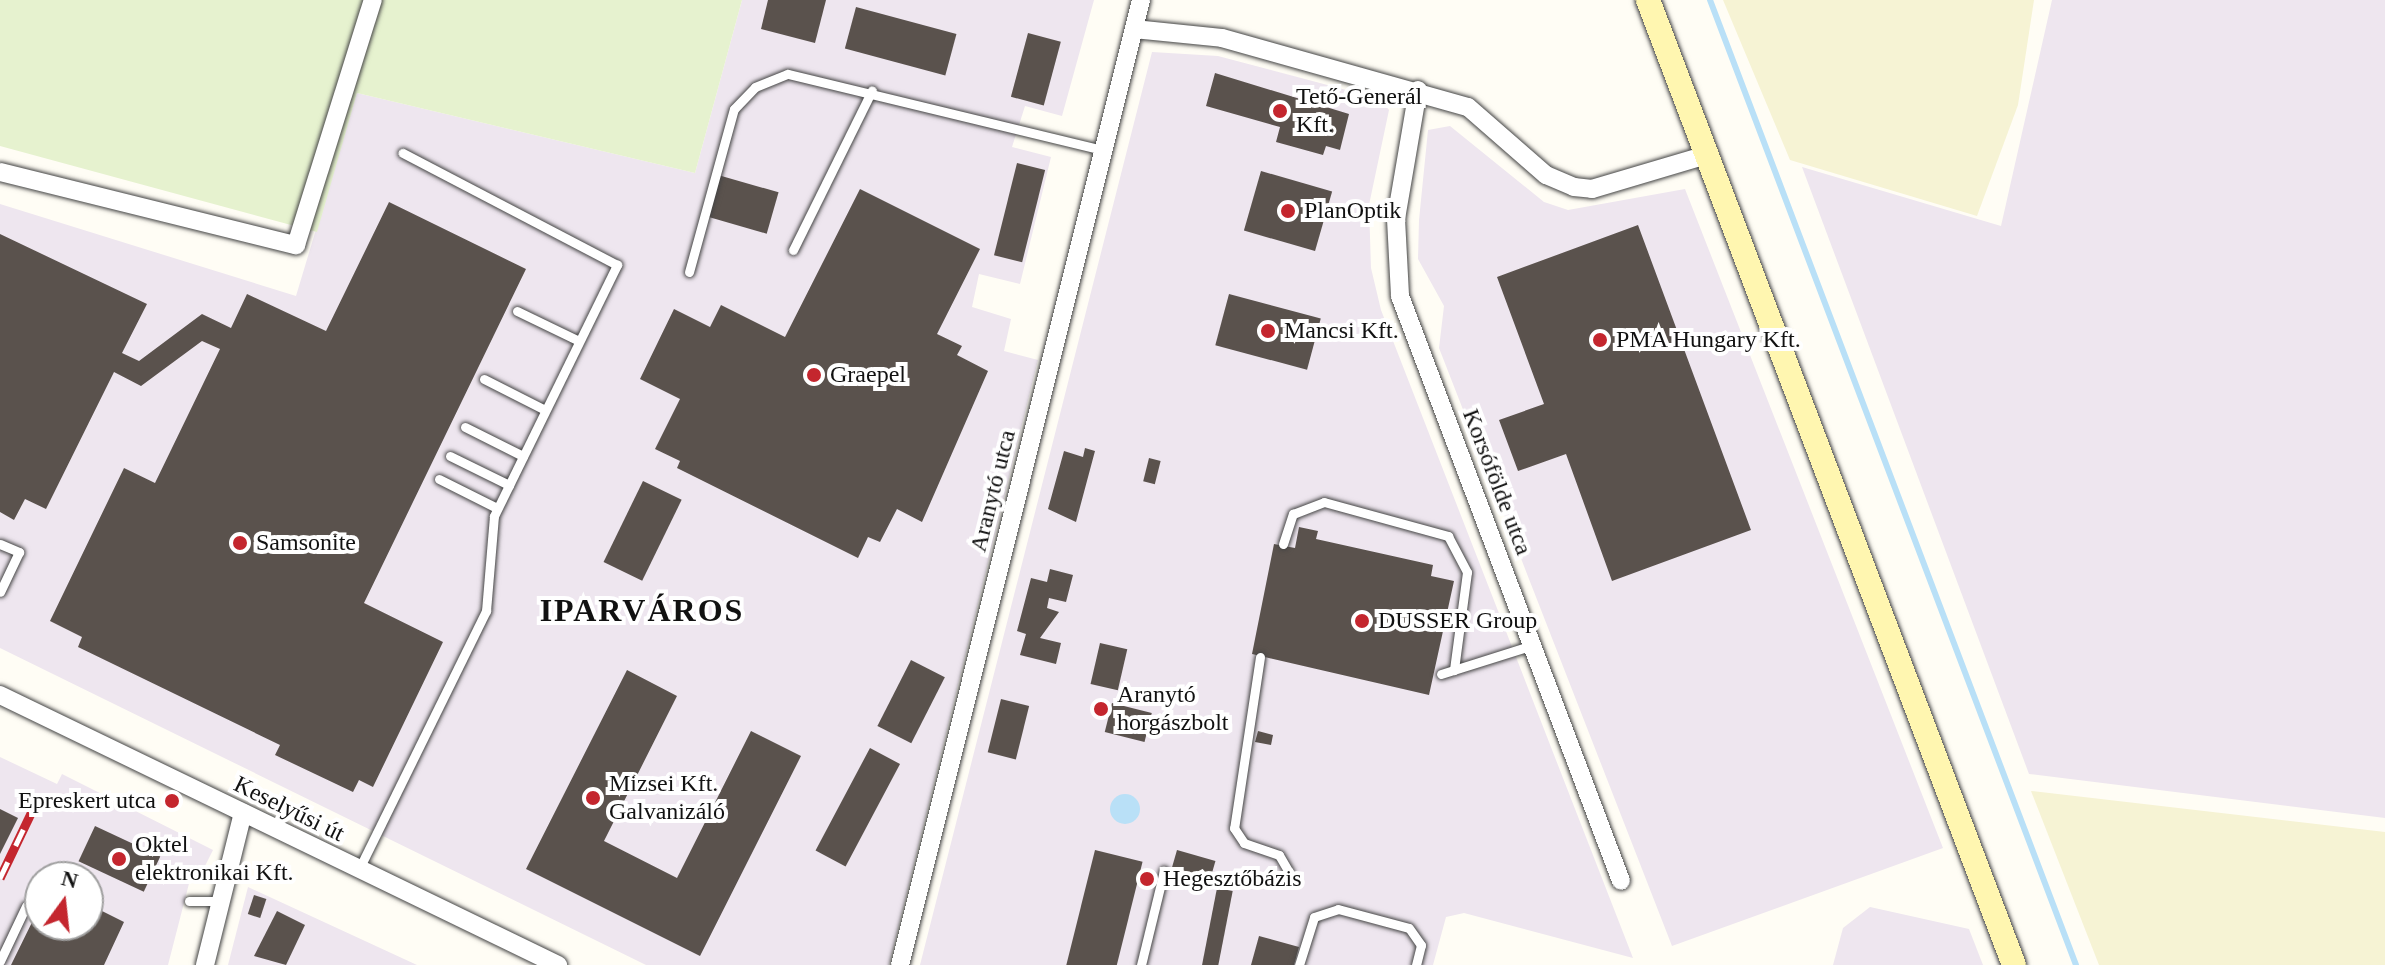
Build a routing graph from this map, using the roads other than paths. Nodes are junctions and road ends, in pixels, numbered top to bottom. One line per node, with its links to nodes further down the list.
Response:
1 (373, 0): 10 (street)
2 (1141, 0): 4 (street, Aranytó utca)
3 (1648, 0): 9 (main road)
4 (1134, 29): 6 (street); 7 (street, Aranytó utca)
5 (872, 90): 7 (lane); 11 (lane); 12 (lane)
6 (1418, 90): 9 (street); 26 (street, Korsófölde utca)
7 (1103, 150): 42 (street, Aranytó utca)
8 (403, 153): 14 (lane)
9 (1707, 155): 46 (main road)
10 (0, 172)
11 (793, 250)
12 (689, 272)
13 (517, 311): 14 (lane)
14 (579, 341): 16 (lane)
15 (484, 379): 16 (lane)
16 (545, 410): 19 (lane)
17 (465, 427): 19 (lane)
18 (450, 456): 21 (lane)
19 (523, 456): 21 (lane)
20 (439, 479): 22 (lane)
21 (509, 485): 22 (lane)
22 (497, 508): 32 (lane)
23 (0, 544): 25 (lane)
24 (1283, 544): 28 (lane)
25 (0, 592)
26 (1533, 645): 28 (lane); 35 (street, Korsófölde utca)
27 (1260, 657): 34 (lane)
28 (1454, 670): 29 (lane)
29 (1441, 674)
30 (0, 695): 31 (street, Keselyűsi út)
31 (243, 813): 32 (street, Keselyűsi út); 37 (street)
32 (359, 869): 41 (street, Keselyűsi út)
33 (1164, 871): 43 (lane)
34 (1289, 872)
35 (1621, 881)
36 (189, 901): 37 (lane)
37 (221, 901): 40 (street)
38 (24, 910): 39 (lane)
39 (0, 961)
40 (205, 965)
41 (558, 965)
42 (900, 965)
43 (1141, 965)
44 (1299, 965): 45 (lane)
45 (1416, 965)
46 (2014, 965)

